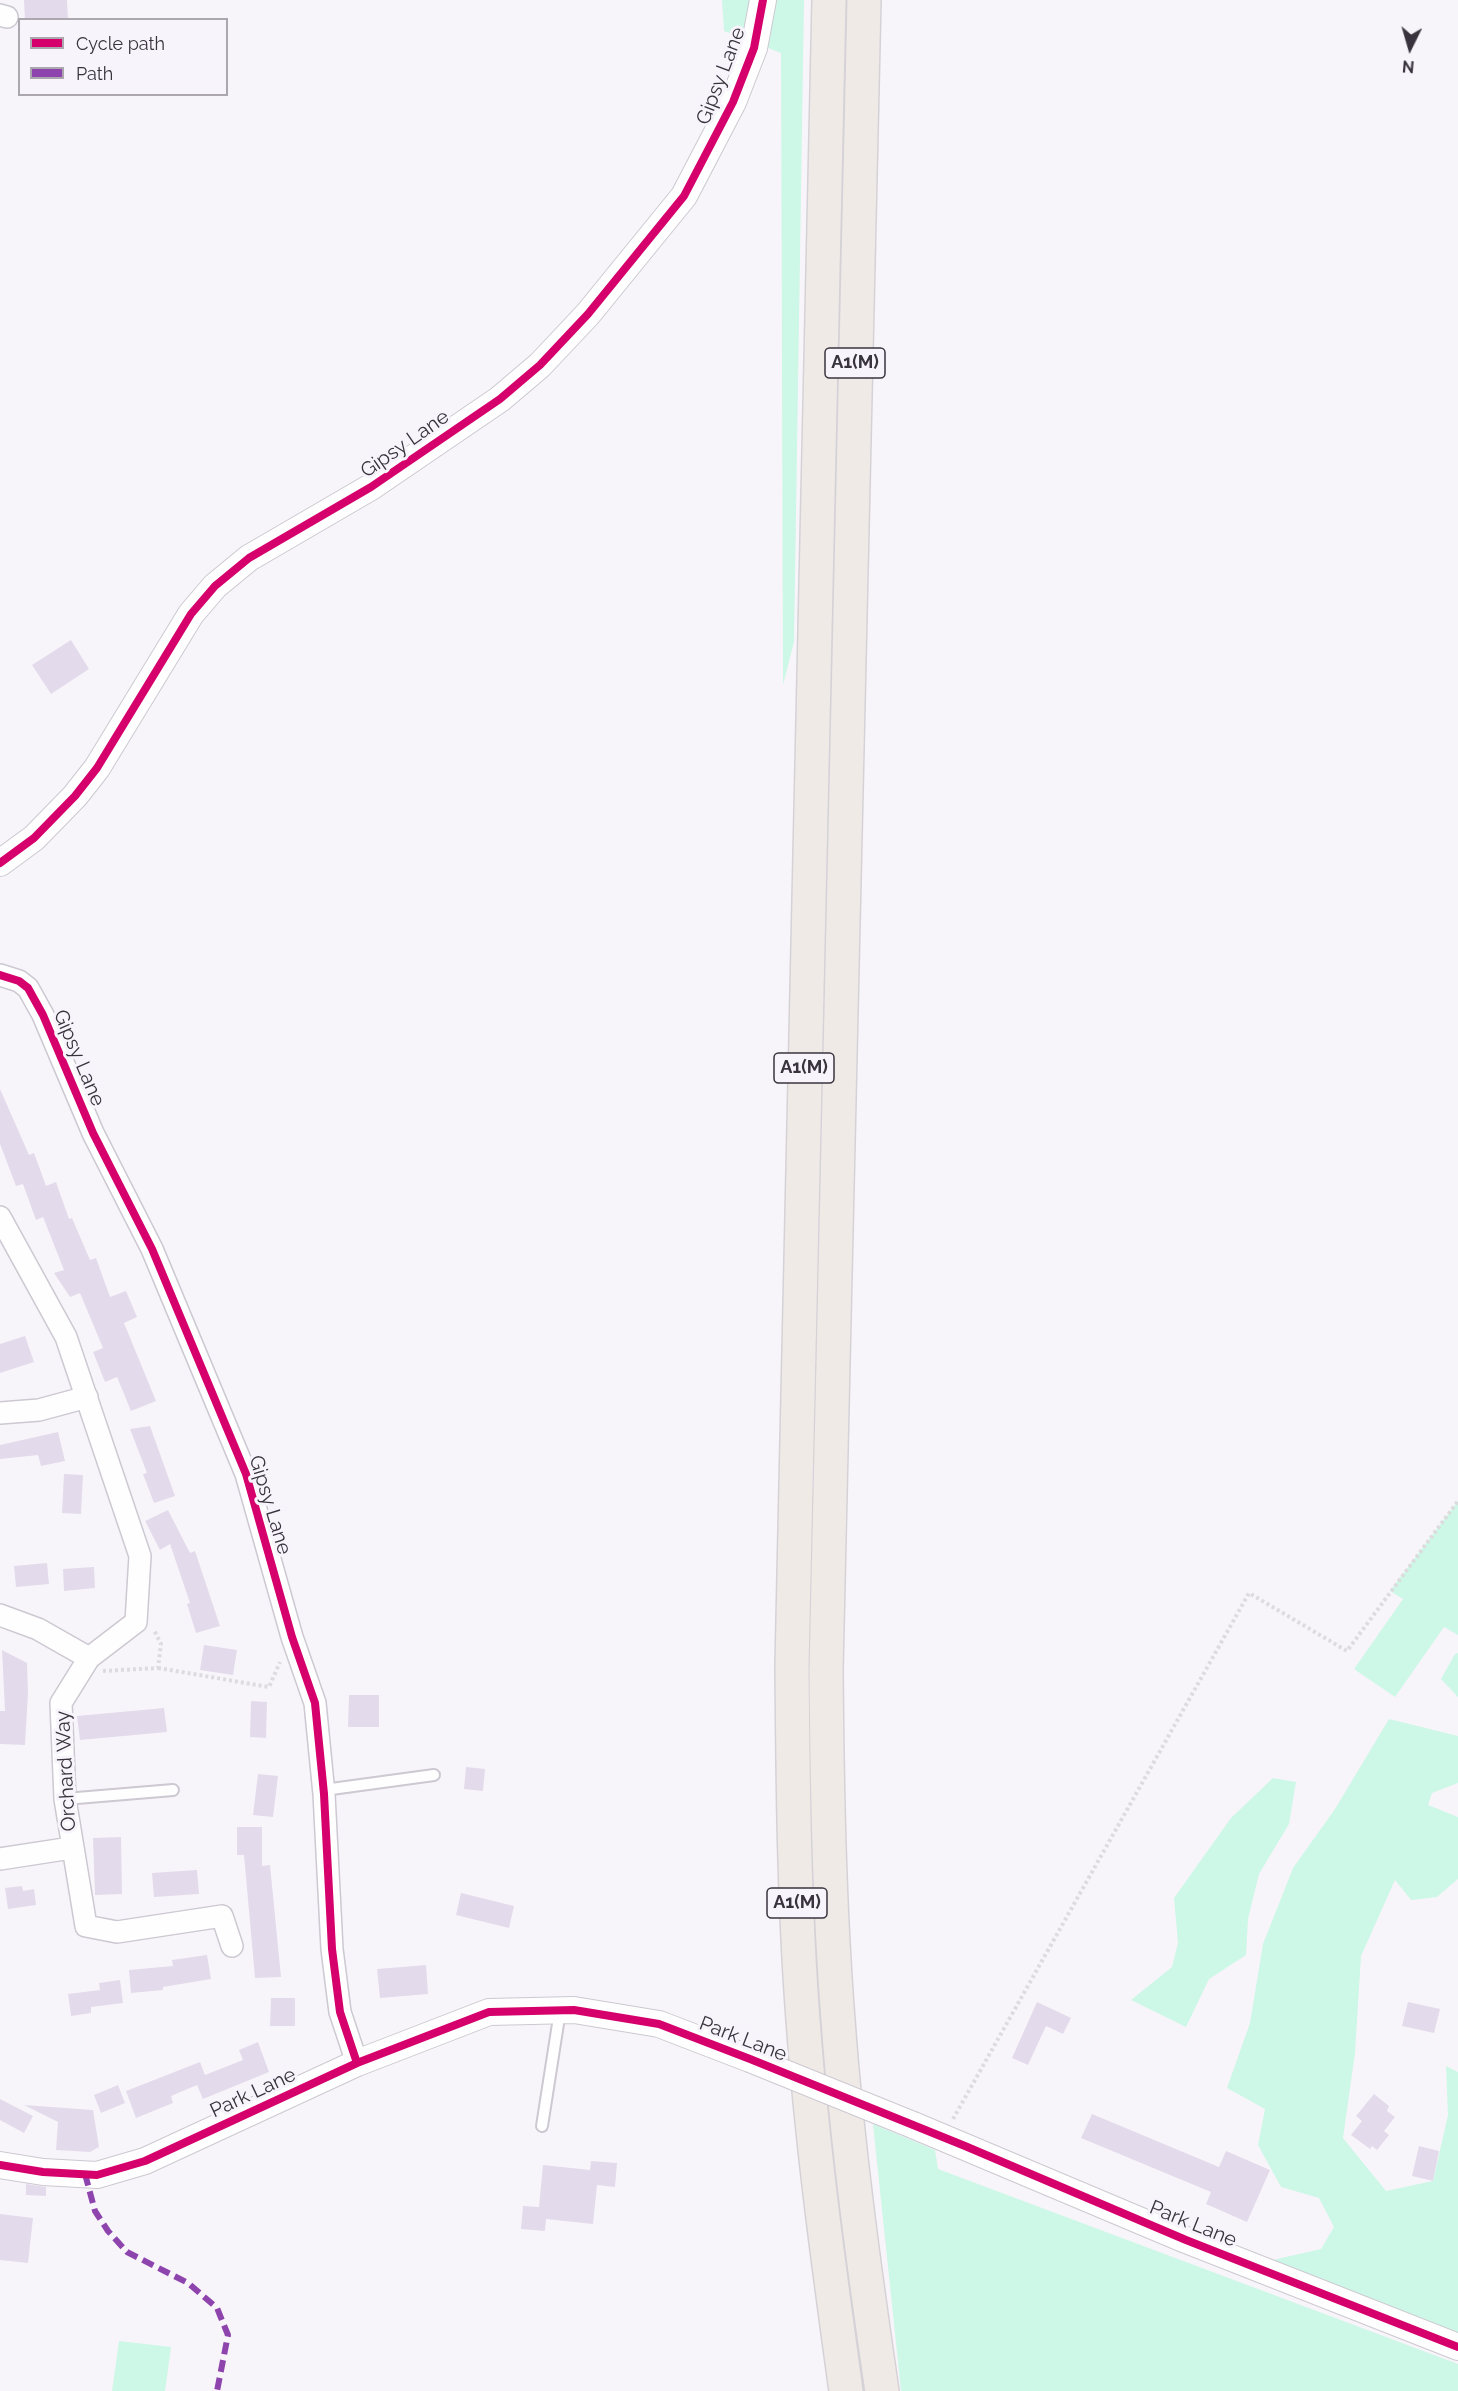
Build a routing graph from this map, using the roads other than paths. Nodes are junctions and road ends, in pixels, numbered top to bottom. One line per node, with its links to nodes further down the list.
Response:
1 (763, 0): 4 (street, Gipsy Lane)
2 (829, 0): 23 (highway, A1(M))
3 (864, 0): 24 (highway, A1(M))
4 (0, 863)
5 (0, 975): 13 (street, Gipsy Lane)
6 (0, 1217): 7 (street, Orchard Way)
7 (87, 1397): 8 (street); 10 (street, Orchard Way)
8 (0, 1413)
9 (0, 1615): 10 (street)
10 (88, 1658): 14 (street, Orchard Way)
11 (434, 1775): 13 (lane)
12 (173, 1790): 14 (lane)
13 (324, 1791): 19 (street, Gipsy Lane)
14 (65, 1799): 15 (street, Orchard Way)
15 (71, 1848): 16 (street); 17 (street, Orchard Way)
16 (0, 1859)
17 (232, 1946)
18 (560, 2010): 19 (street, Park Lane); 20 (lane); 22 (street, Park Lane, bridge)
19 (357, 2063): 21 (street, Park Lane)
20 (542, 2126)
21 (0, 2165)
22 (1458, 2347)
23 (846, 2391)
24 (882, 2391)

